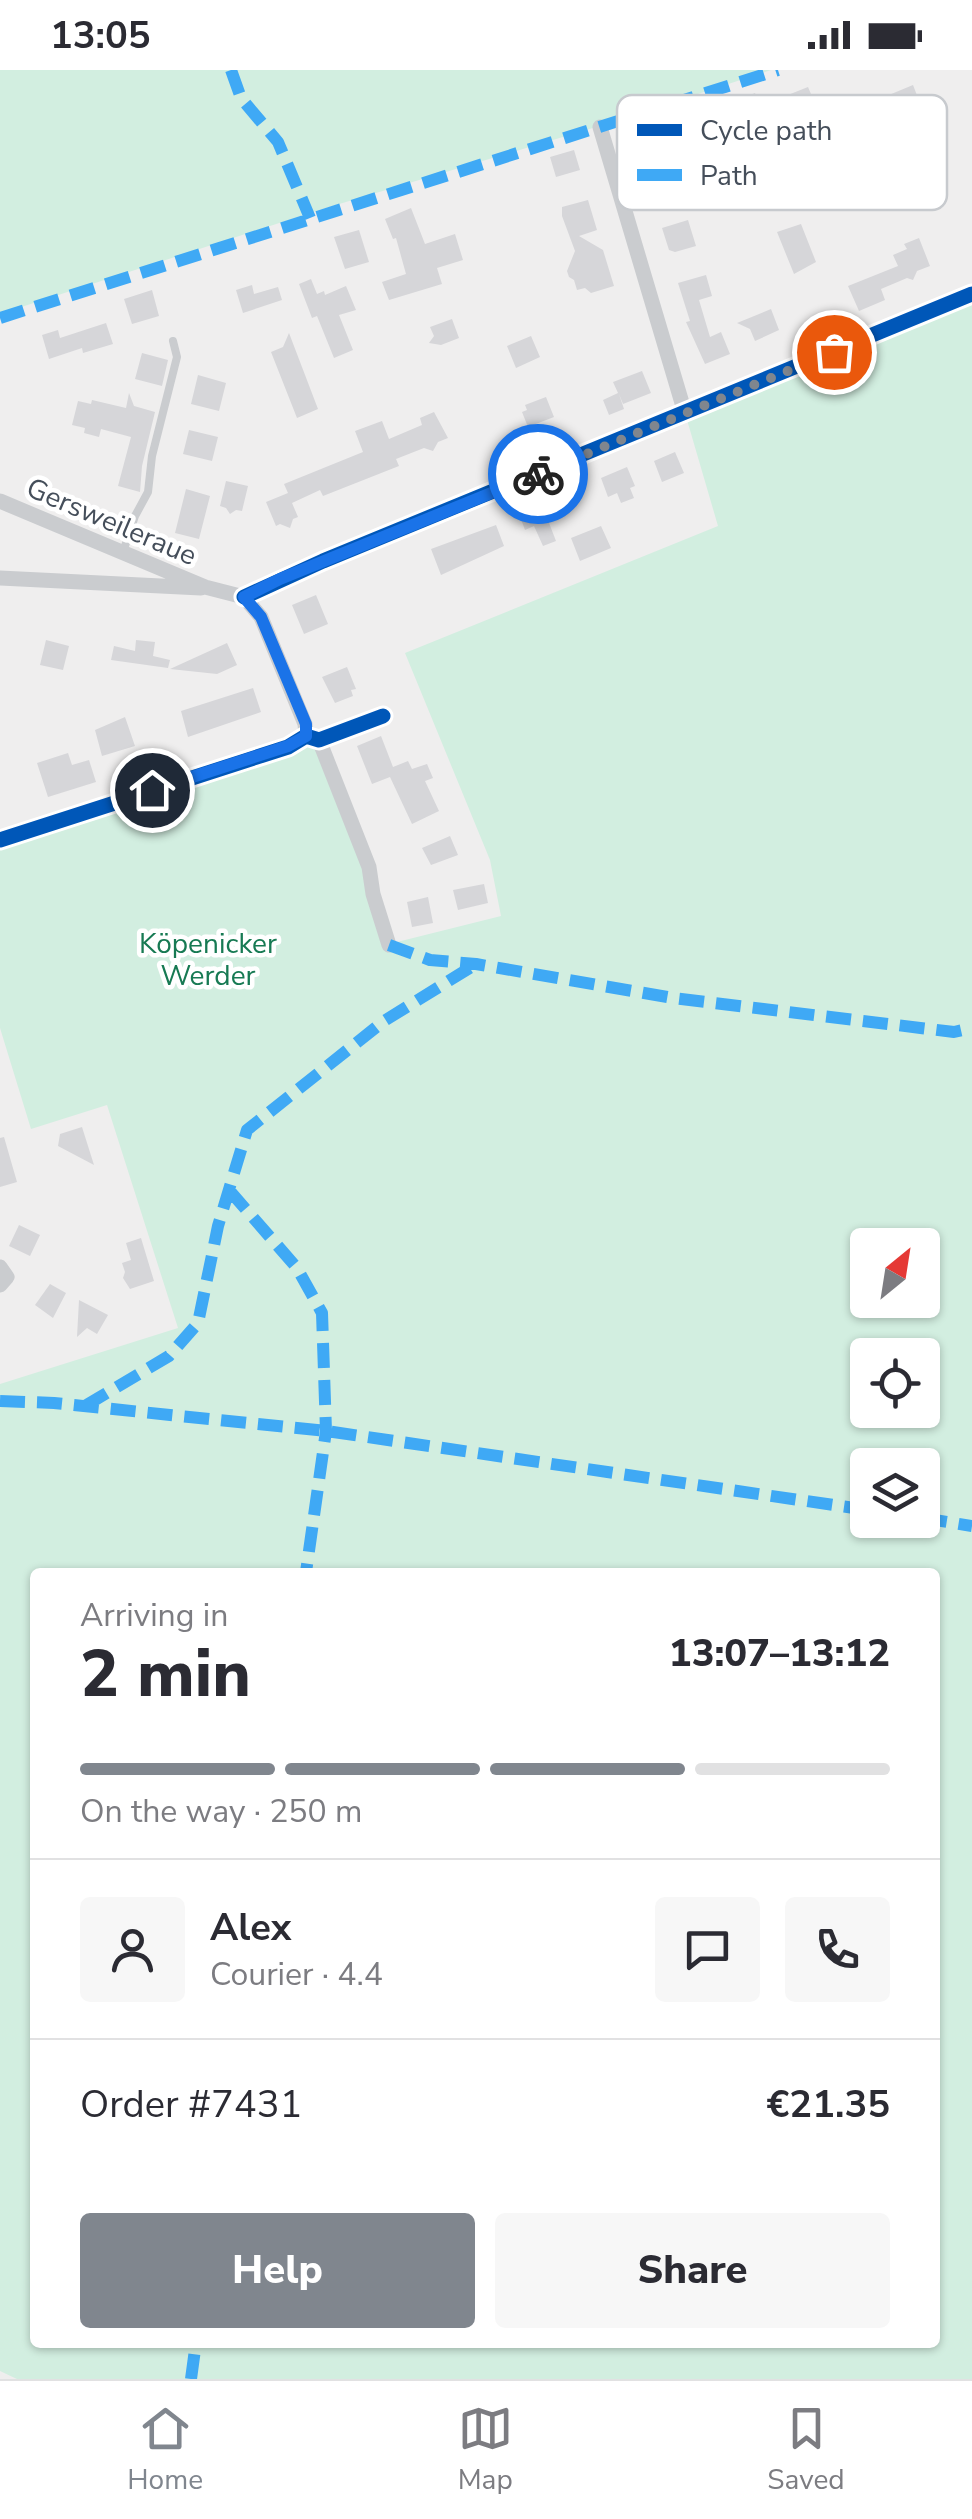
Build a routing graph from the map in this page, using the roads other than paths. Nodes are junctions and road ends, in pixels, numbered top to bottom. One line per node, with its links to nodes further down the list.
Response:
1 (600, 127): 2 (street)
2 (617, 184)
3 (625, 210): 6 (street)
4 (972, 294): 6 (street)
5 (173, 341): 8 (lane)
6 (685, 414): 11 (street)
7 (0, 501): 8 (street, Gersweileraue)
8 (123, 552): 10 (street, Gersweileraue)
9 (0, 578): 10 (street, Gersweileraue)
10 (205, 587): 11 (street, Gersweileraue)
11 (244, 597): 13 (street)
12 (383, 716): 13 (street)
13 (312, 738): 14 (street); 15 (street)
14 (0, 840)
15 (389, 944)
16 (0, 1268): 17 (street)
17 (0, 1285)

